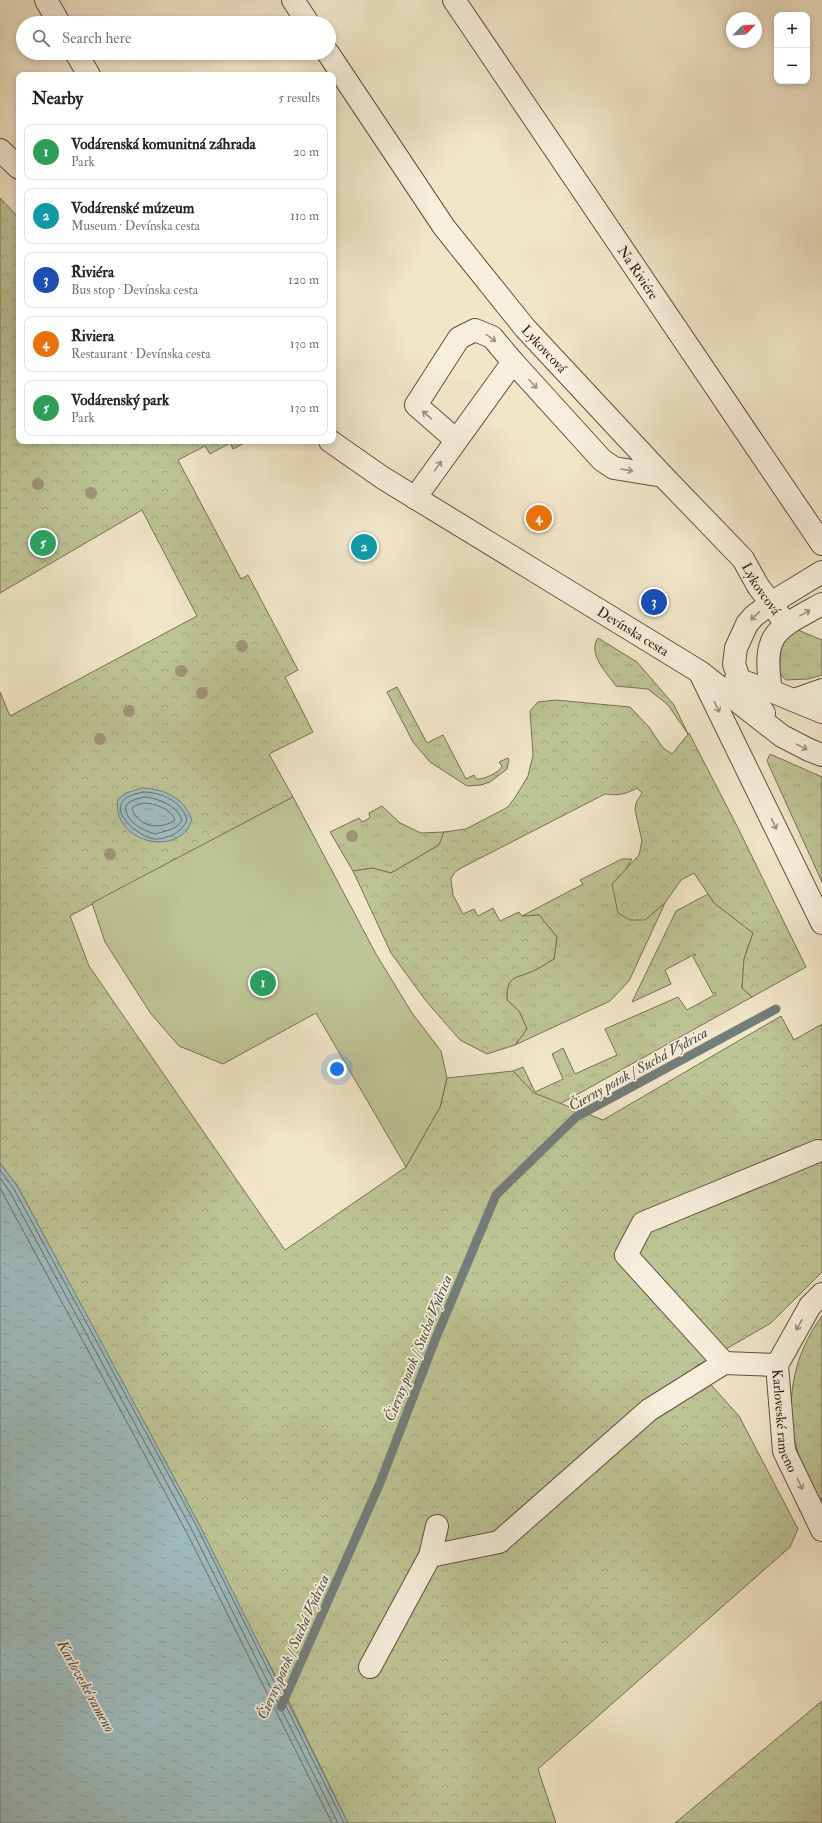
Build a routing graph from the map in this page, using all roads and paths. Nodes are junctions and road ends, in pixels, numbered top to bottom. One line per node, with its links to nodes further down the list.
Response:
1 (46, 0): 4 (street)
2 (293, 0): 5 (street)
3 (454, 0): 16 (street, Na Riviére)
4 (55, 16)
5 (303, 16)
6 (80, 60): 8 (street)
7 (333, 60): 14 (street, Lykovcová)
8 (87, 72)
9 (0, 150): 10 (street)
10 (16, 165)
11 (513, 362): 12 (street); 12 (street, one-way to 11); 14 (street, one-way to 14)
12 (456, 440): 15 (street, one-way to 12)
13 (334, 444): 15 (street, Devínska cesta)
14 (663, 476): 18 (street, Lykovcová)
15 (415, 498): 21 (street, Devínska cesta)
16 (822, 544)
17 (822, 572): 18 (street)
18 (771, 603): 20 (street, Lykovcová); 22 (street, one-way to 22)
19 (822, 604): 20 (street, one-way to 19)
20 (786, 624): 24 (street)
21 (700, 672): 22 (street); 27 (street); 29 (street, one-way to 29)
22 (739, 679): 24 (street); 27 (street)
23 (822, 690): 25 (street)
24 (771, 691): 25 (street)
25 (794, 700): 26 (street)
26 (822, 712)
27 (782, 736): 28 (street, one-way to 28)
28 (822, 755)
29 (822, 923)
30 (818, 1151): 32 (street)
31 (822, 1294): 33 (street, Karloveské rameno, one-way to 33)
32 (724, 1363): 33 (street); 36 (street)
33 (777, 1365): 35 (street, Karloveské rameno, one-way to 35)
34 (437, 1526): 36 (street)
35 (822, 1530)
36 (430, 1556): 37 (street)
37 (370, 1667)

